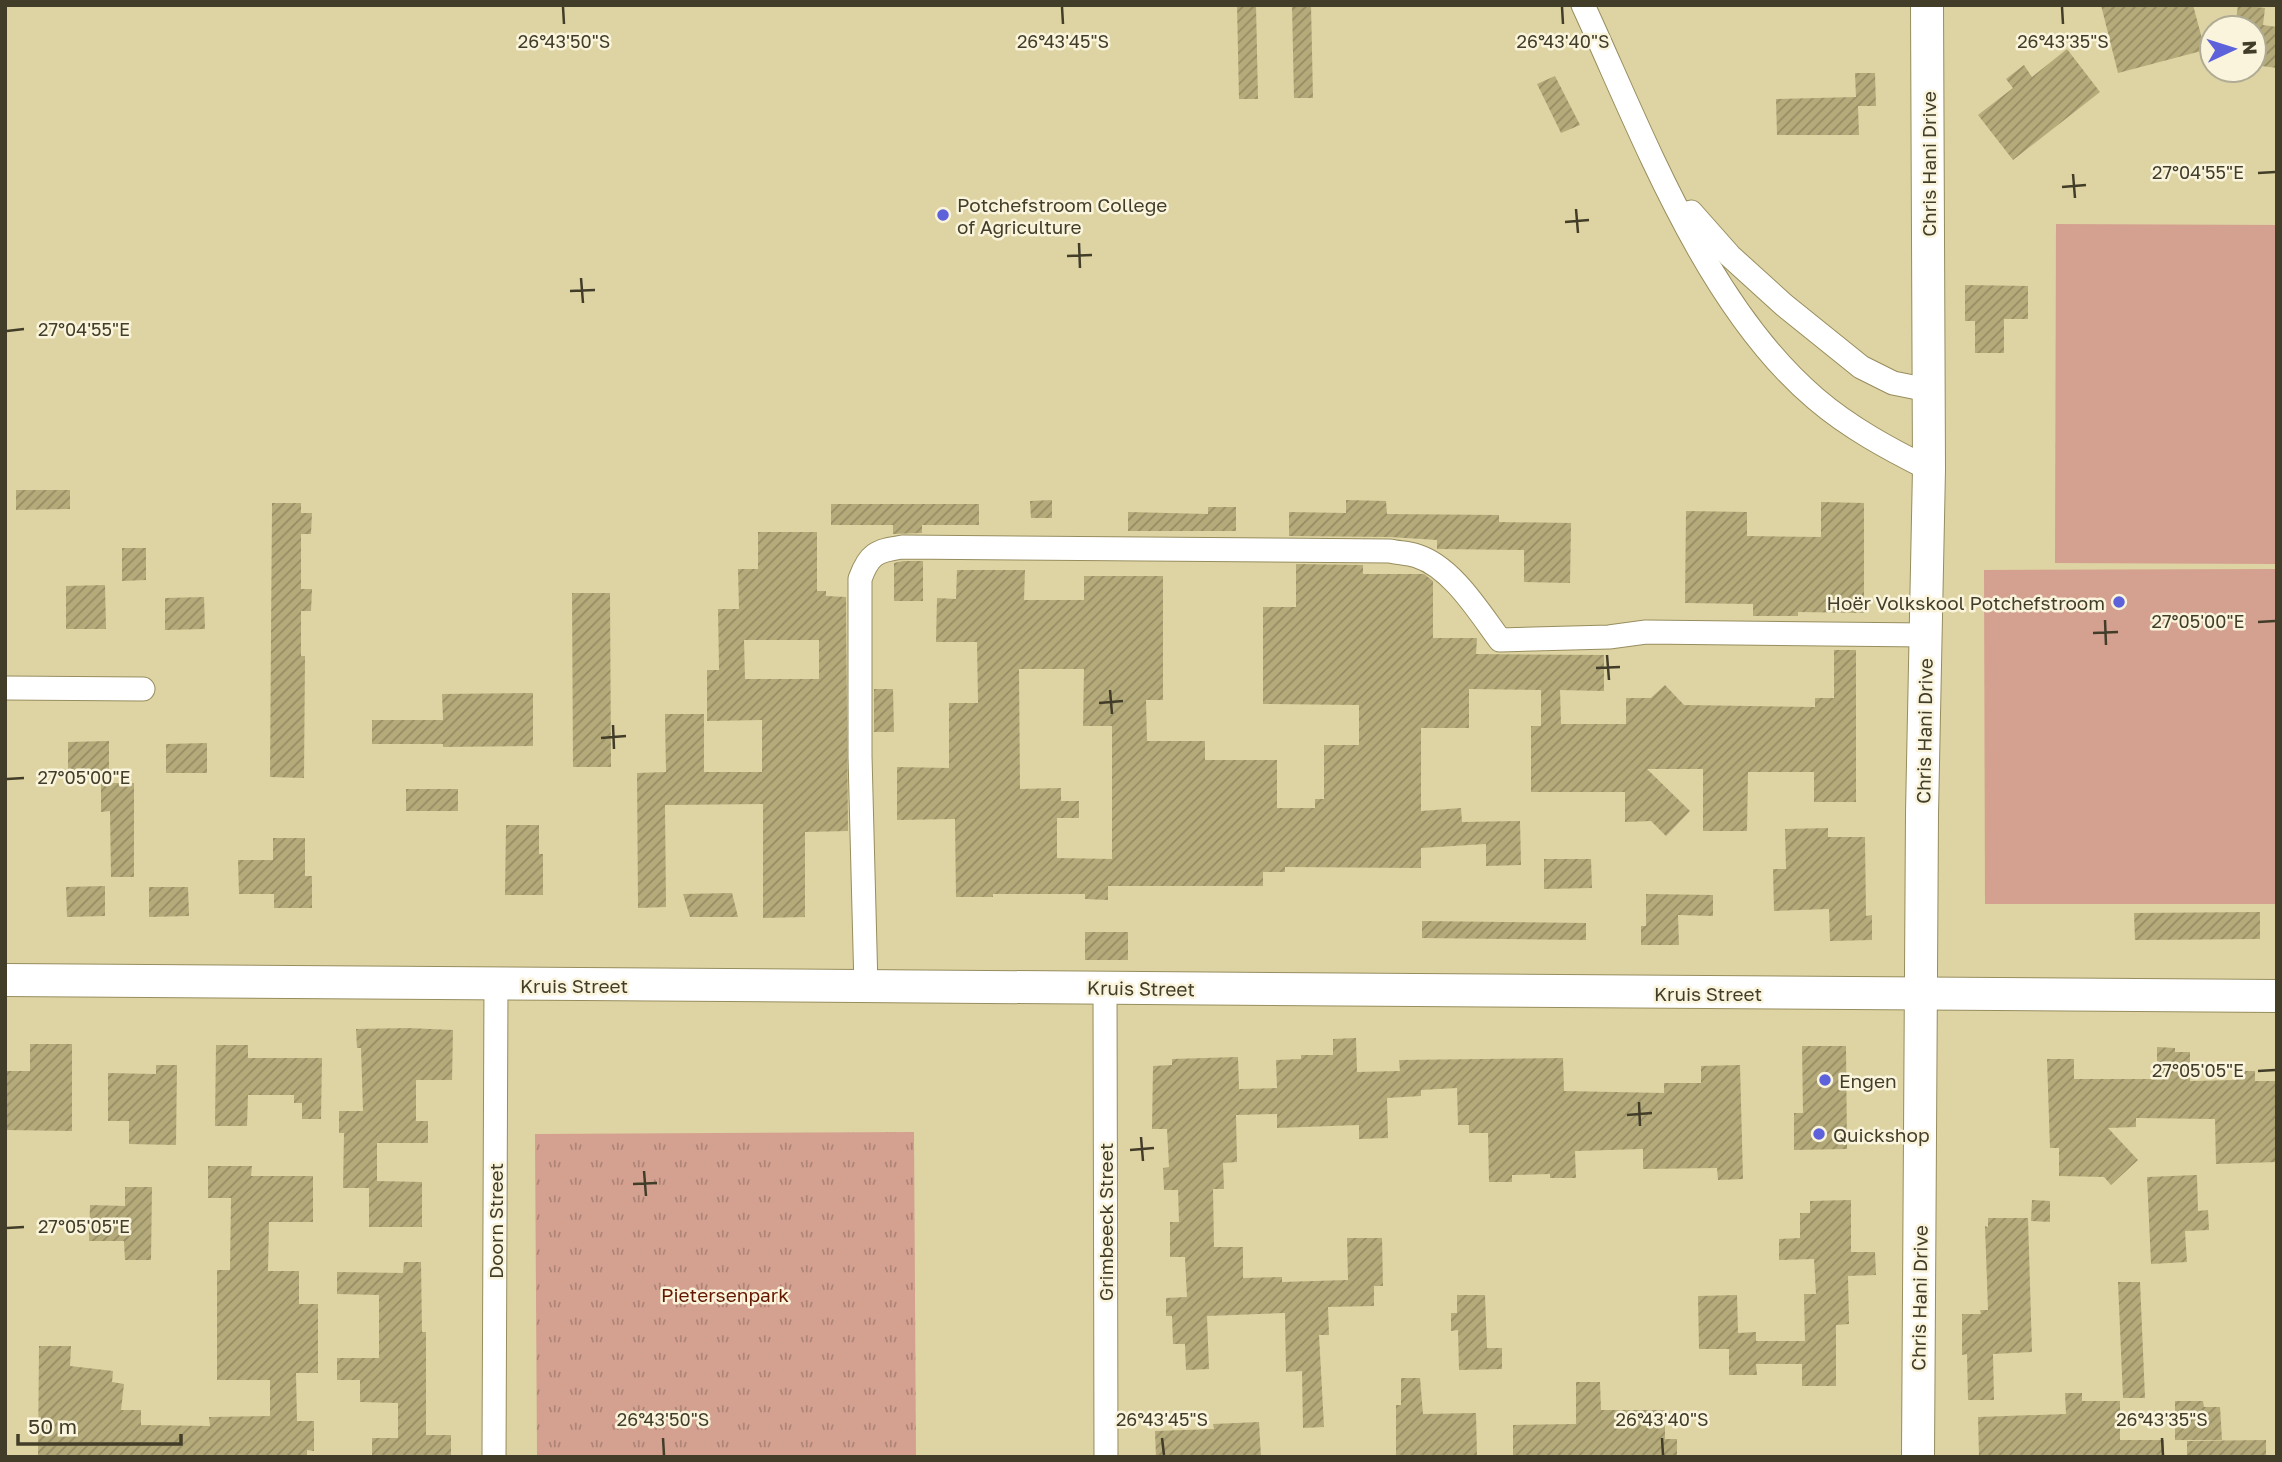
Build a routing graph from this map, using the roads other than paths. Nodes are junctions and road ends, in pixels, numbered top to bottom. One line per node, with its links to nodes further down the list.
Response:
1 (1584, 5): 3 (street)
2 (1927, 5): 4 (street, Chris Hani Drive)
3 (1665, 183): 4 (street); 5 (street)
4 (1928, 390): 5 (street, Chris Hani Drive)
5 (1928, 470): 6 (street, Chris Hani Drive)
6 (1926, 635): 11 (street); 13 (street, Chris Hani Drive)
7 (5, 688): 8 (street)
8 (143, 689)
9 (5, 980): 10 (street, Kruis Street)
10 (496, 985): 11 (street, Kruis Street); 15 (street, Doorn Street)
11 (866, 987): 12 (street, Kruis Street)
12 (1105, 988): 13 (street, Kruis Street); 16 (street, Grimbeeck Street)
13 (1922, 993): 14 (street, Kruis Street); 17 (street, Chris Hani Drive)
14 (2277, 996)
15 (494, 1457)
16 (1106, 1457)
17 (1917, 1457)

